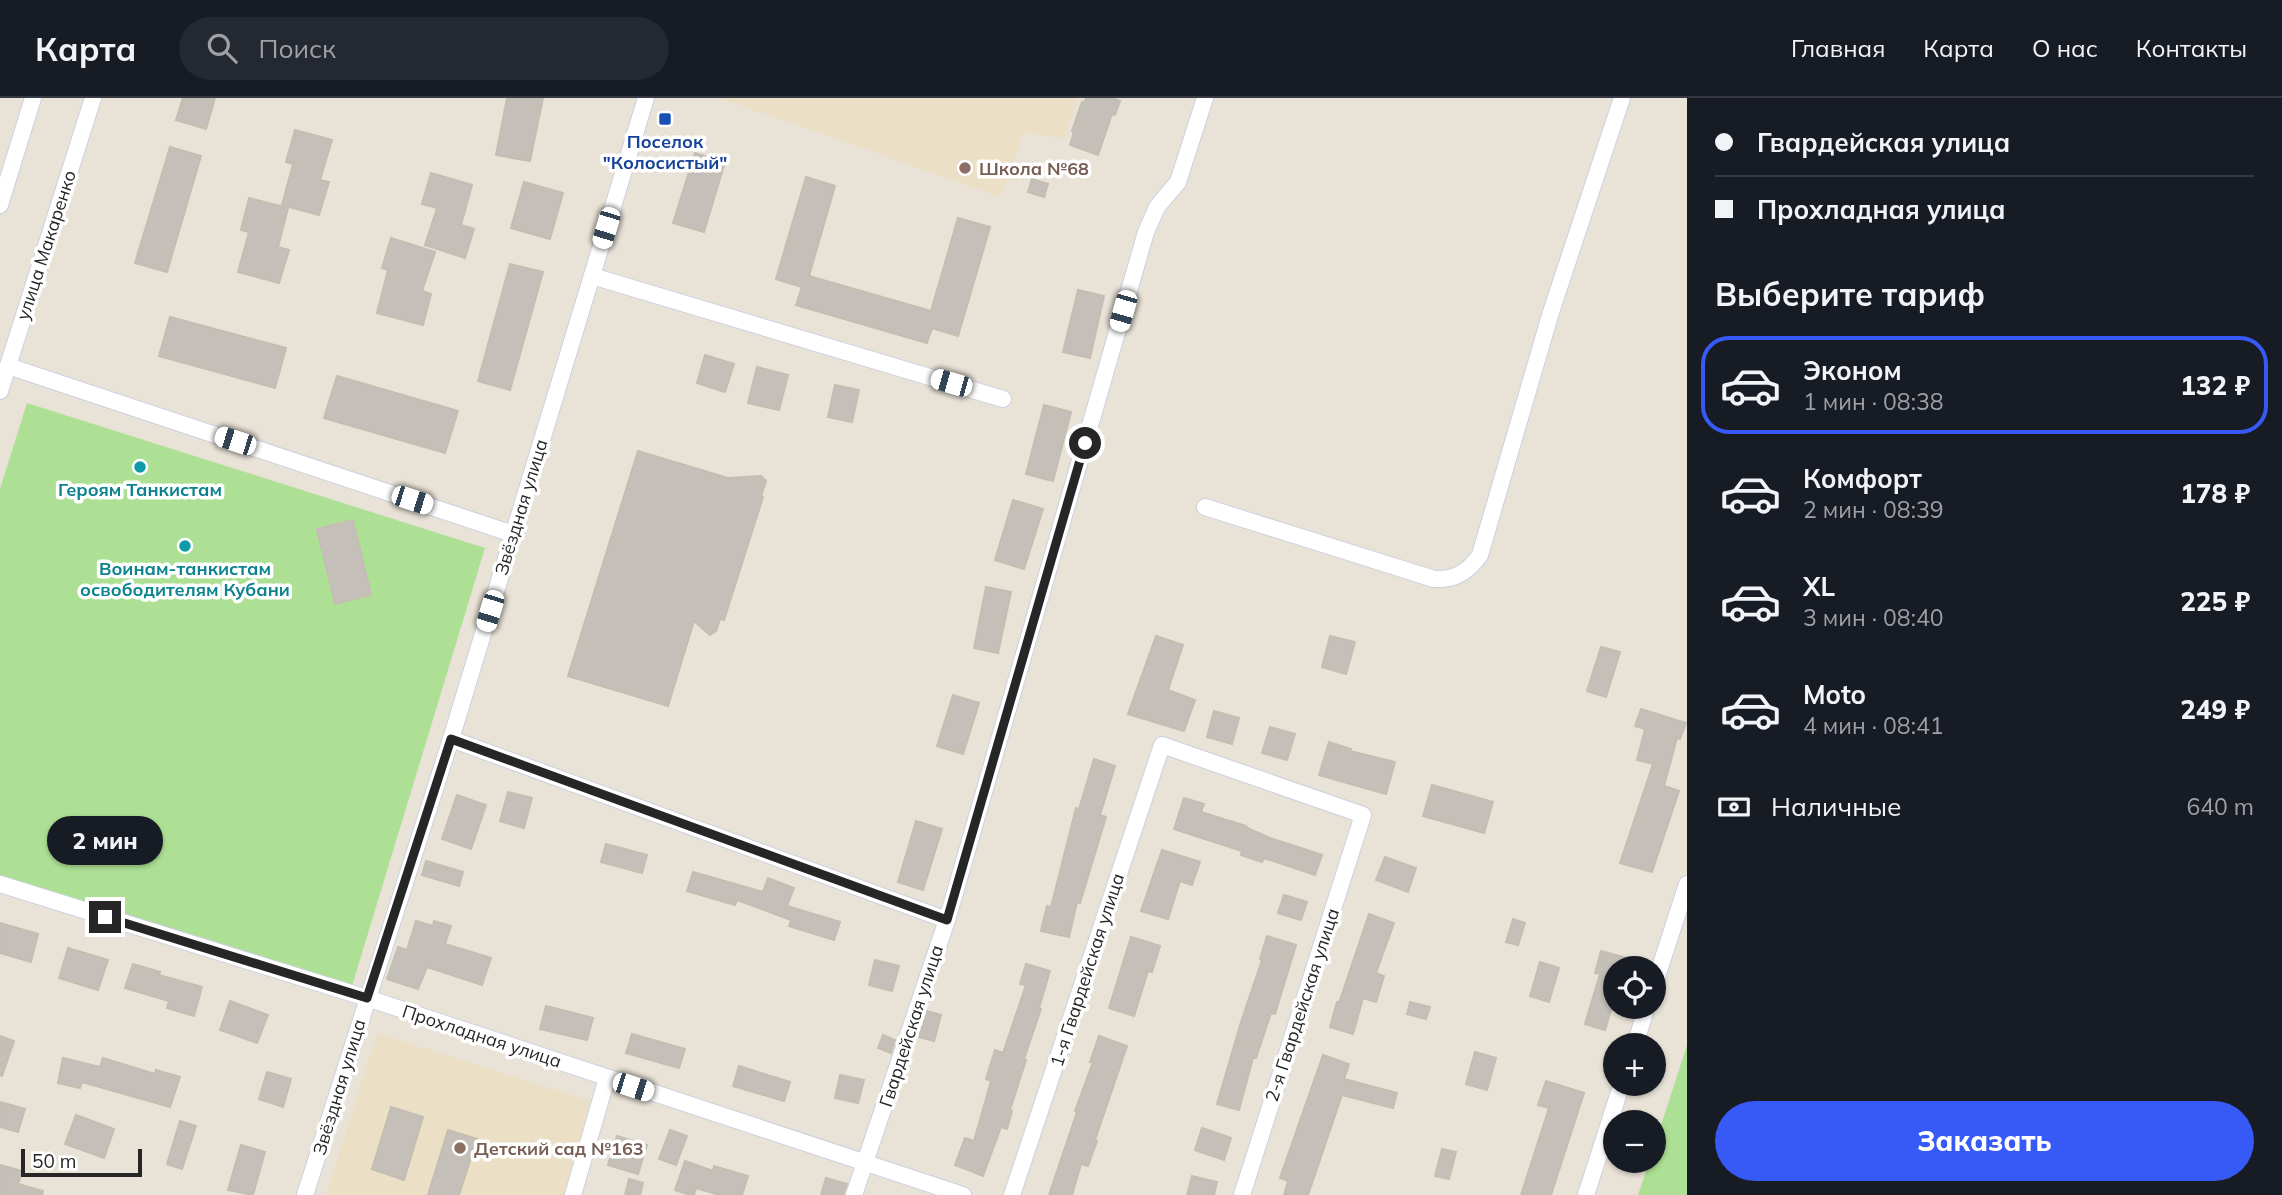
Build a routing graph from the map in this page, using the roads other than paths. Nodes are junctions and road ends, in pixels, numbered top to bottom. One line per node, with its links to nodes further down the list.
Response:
1 (33, 98): 6 (street)
2 (93, 98): 8 (street, улица Макаренко)
3 (646, 98): 7 (street, Звёздная улица)
4 (1205, 98): 17 (street, Гвардейская улица)
5 (1622, 98): 11 (street)
6 (0, 205)
7 (592, 276): 10 (street); 12 (street, Звёздная улица)
8 (8, 366): 9 (street, улица Макаренко); 12 (street)
9 (0, 391)
10 (1003, 399)
11 (1205, 507)
12 (513, 534): 13 (street, Звёздная улица)
13 (451, 739): 17 (street); 19 (street, Звёздная улица)
14 (1161, 745): 27 (street, 1-я Гвардейская улица); 28 (street, 2-я Гвардейская улица)
15 (0, 884): 19 (street, Прохладная улица)
16 (1687, 884): 18 (street)
17 (947, 920): 22 (street, Гвардейская улица)
18 (1664, 956)
19 (367, 998): 20 (street, Прохладная улица); 23 (street, Звёздная улица)
20 (607, 1078): 22 (street, Прохладная улица); 24 (street)
21 (1618, 1096): 29 (street)
22 (865, 1164): 25 (street, Гвардейская улица); 26 (street, Прохладная улица)
23 (305, 1195)
24 (573, 1195)
25 (854, 1195)
26 (963, 1195)
27 (1012, 1195)
28 (1242, 1195)
29 (1586, 1195)

